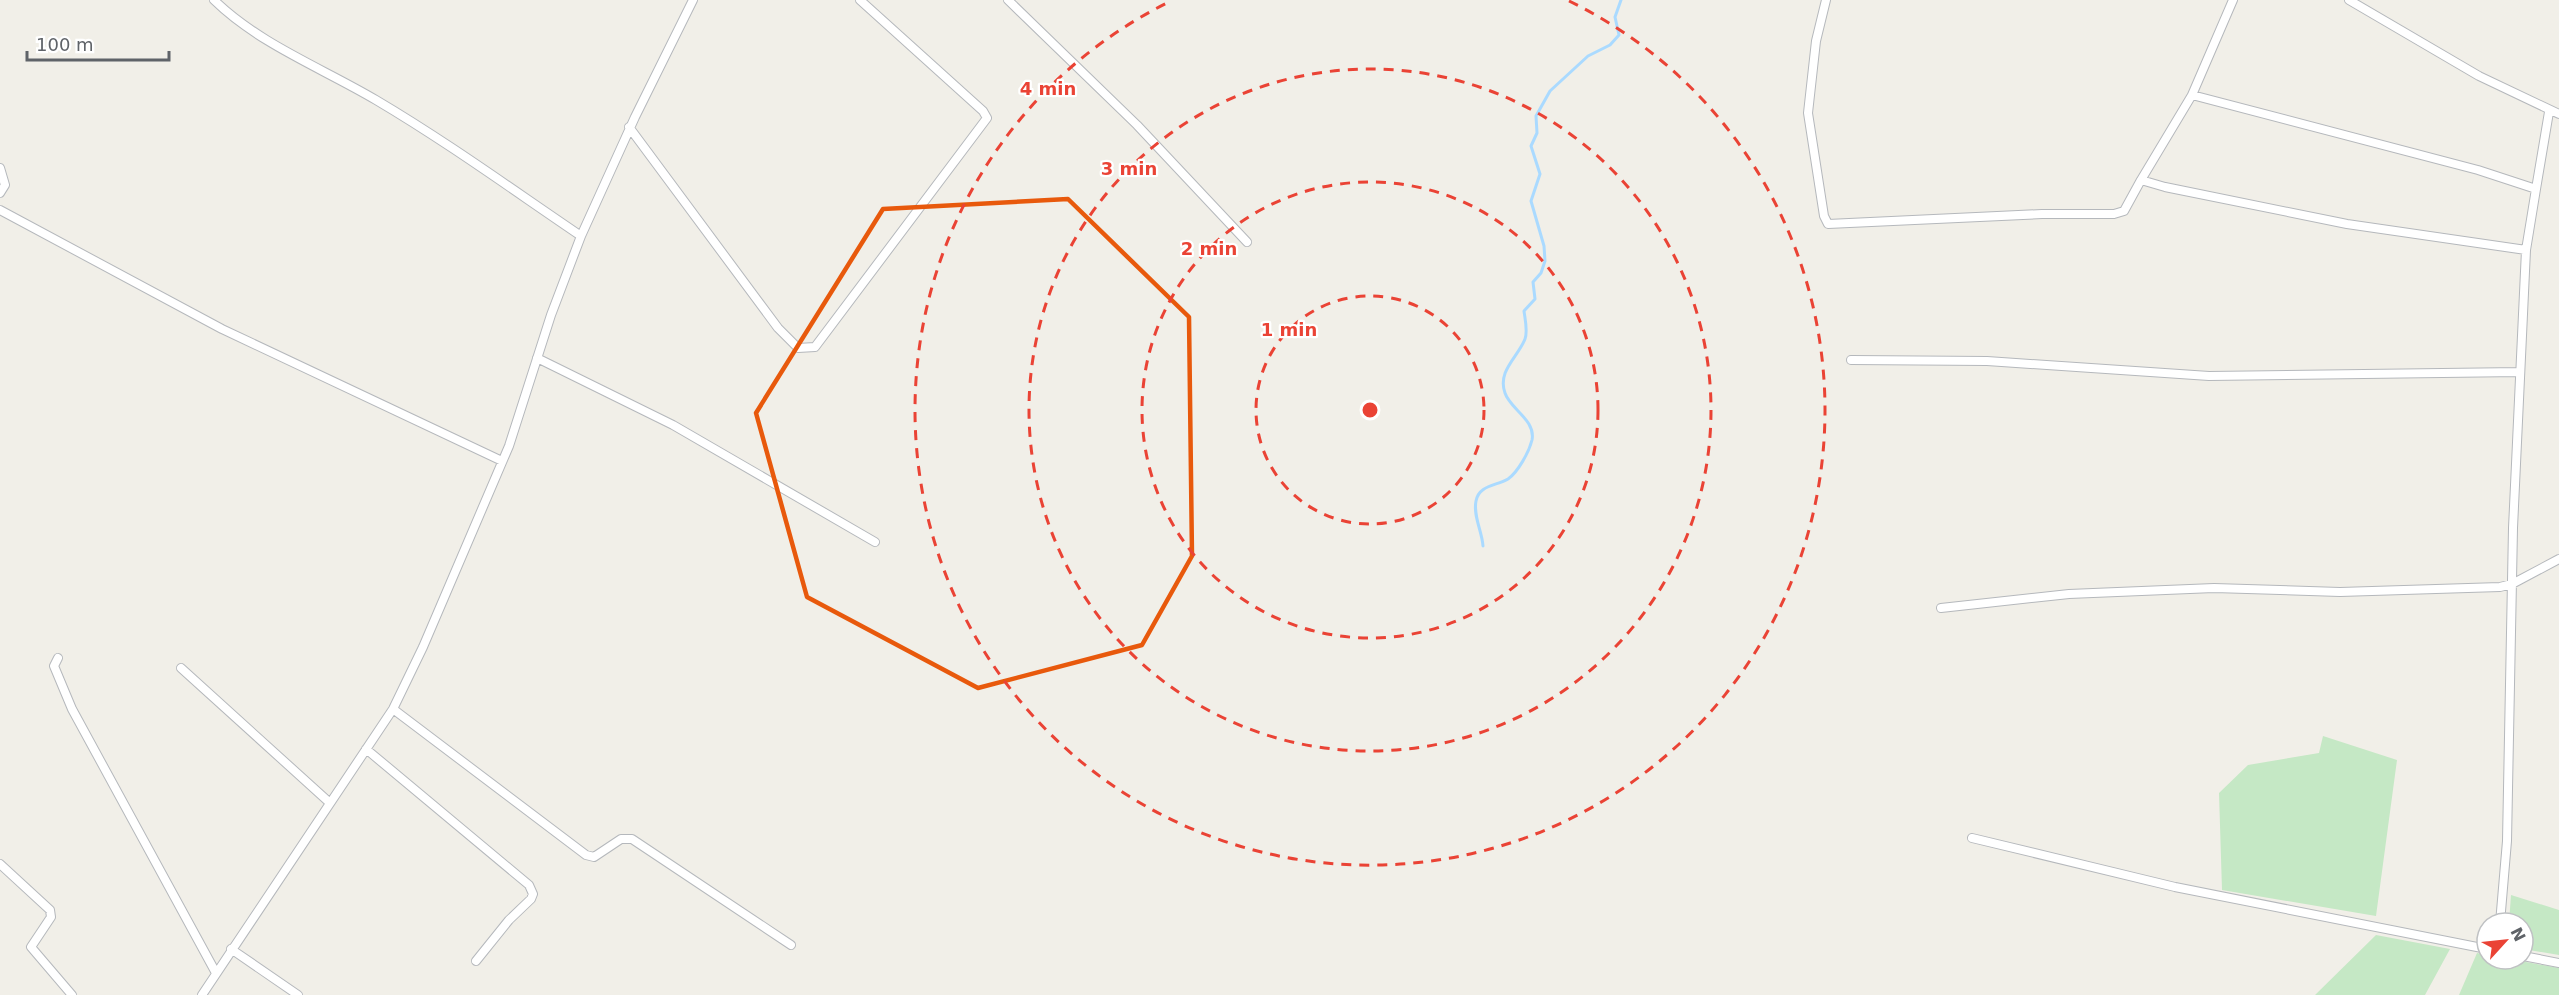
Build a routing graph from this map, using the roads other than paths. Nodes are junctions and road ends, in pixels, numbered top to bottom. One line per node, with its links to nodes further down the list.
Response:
1 (214, 0): 17 (street)
2 (693, 0): 11 (street)
3 (860, 0): 11 (street)
4 (1008, 0): 18 (street)
5 (1826, 0): 13 (street)
6 (2233, 0): 8 (street)
7 (2349, 0): 9 (street)
8 (2192, 95): 13 (street); 14 (street)
9 (2549, 112): 10 (street); 14 (street)
10 (2559, 114)
11 (629, 128): 17 (street)
12 (0, 168): 15 (street)
13 (2141, 180): 19 (street)
14 (2536, 189): 19 (street)
15 (0, 193)
16 (0, 210): 23 (street)
17 (581, 236): 20 (street)
18 (1247, 242)
19 (2526, 250): 22 (street)
20 (537, 358): 23 (street); 24 (street)
21 (1851, 360): 22 (street)
22 (2520, 372): 26 (street)
23 (502, 461): 30 (street)
24 (875, 542)
25 (2559, 559): 26 (street)
26 (2512, 584): 27 (street); 35 (street)
27 (1941, 608)
28 (58, 658): 42 (street)
29 (181, 668): 32 (street)
30 (393, 709): 31 (street); 36 (street)
31 (366, 749): 32 (street); 40 (street)
32 (330, 803): 38 (street)
33 (1972, 838): 37 (street)
34 (0, 864): 43 (street)
35 (2501, 911)
36 (791, 945)
37 (2475, 947)
38 (231, 949): 42 (street); 45 (street)
39 (2535, 958): 41 (street)
40 (476, 962)
41 (2559, 963)
42 (216, 973): 44 (street)
43 (72, 995)
44 (202, 995)
45 (298, 995)

